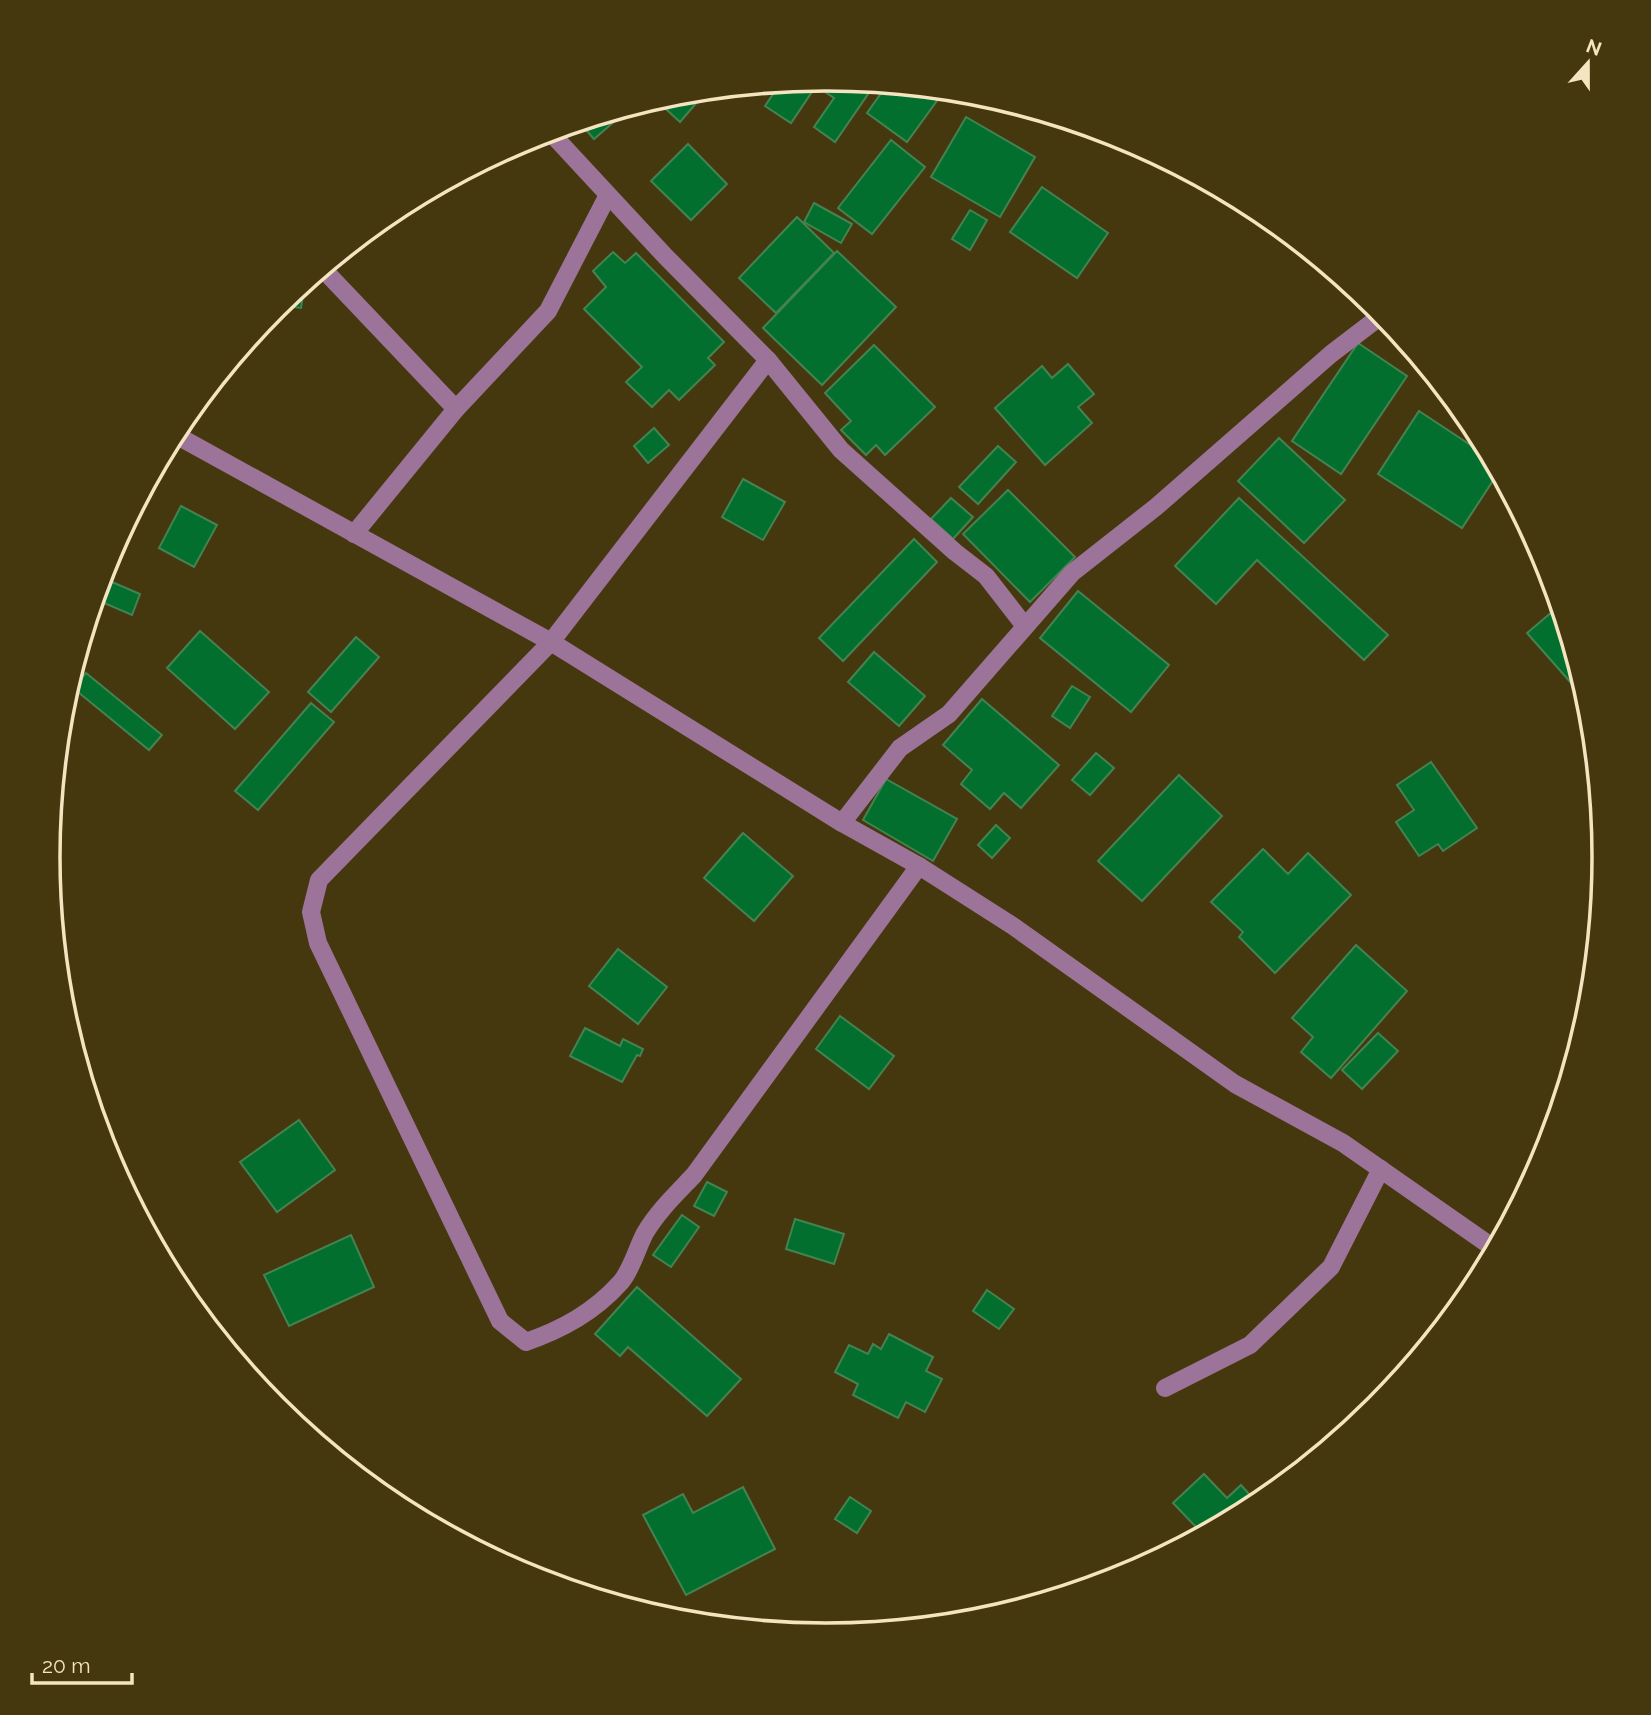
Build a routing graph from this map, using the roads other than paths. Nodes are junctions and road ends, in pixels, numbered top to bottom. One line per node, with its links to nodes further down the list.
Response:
1 (558, 140): 2 (street)
2 (608, 195): 5 (street); 6 (street)
3 (329, 275): 6 (street)
4 (1373, 322): 9 (street)
5 (768, 360): 9 (street); 10 (street)
6 (456, 409): 8 (street)
7 (184, 440): 8 (street)
8 (354, 534): 10 (street)
9 (1024, 625): 11 (street)
10 (551, 642): 11 (street); 12 (street)
11 (842, 823): 12 (street)
12 (919, 866): 13 (street)
13 (1381, 1169): 14 (street); 15 (street)
14 (1487, 1244)
15 (1165, 1388)

